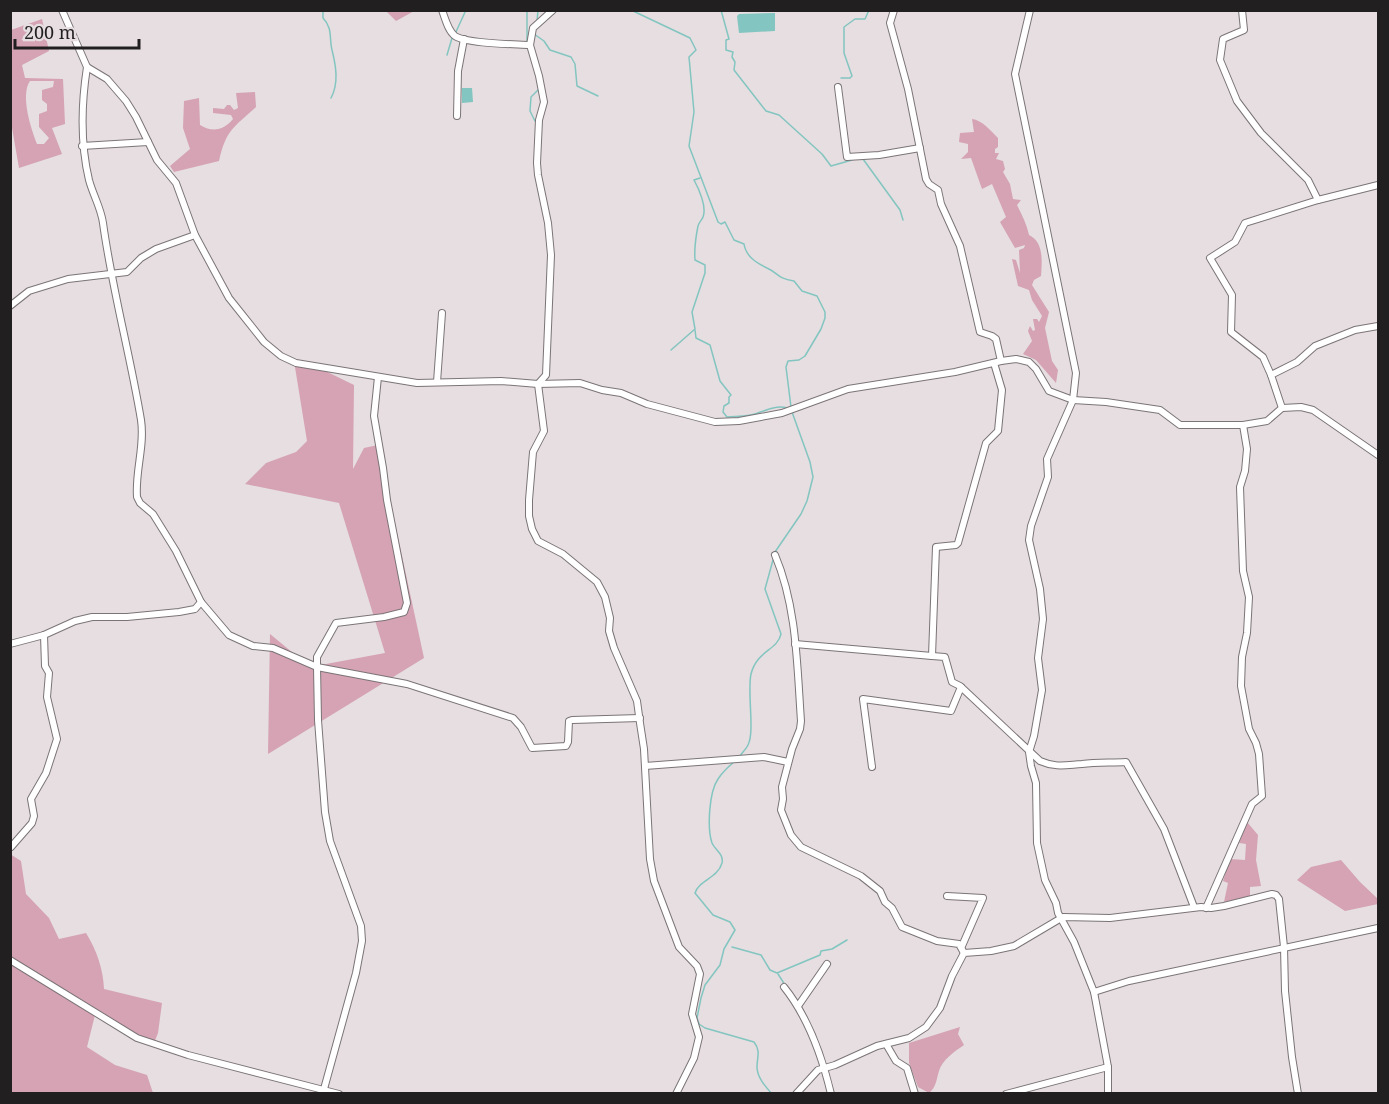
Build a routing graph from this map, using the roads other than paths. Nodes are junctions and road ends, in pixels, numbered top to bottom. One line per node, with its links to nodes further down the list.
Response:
1 (62, 10): 9 (street)
2 (442, 10): 7 (street)
3 (554, 10): 8 (street)
4 (894, 10): 14 (street)
5 (1030, 10): 27 (street)
6 (1242, 10): 16 (street)
7 (464, 39): 8 (street); 11 (street)
8 (525, 44): 26 (street)
9 (87, 67): 12 (street); 13 (street)
10 (838, 87): 14 (street)
11 (457, 116)
12 (148, 142): 13 (street); 17 (street)
13 (82, 146): 18 (street)
14 (920, 148): 22 (street)
15 (1378, 185): 16 (street)
16 (1318, 200): 23 (street)
17 (195, 235): 18 (street); 24 (street)
18 (112, 274): 19 (street); 32 (street)
19 (10, 306)
20 (442, 313): 25 (street)
21 (1378, 326): 23 (street)
22 (998, 362): 26 (street); 27 (street); 36 (street)
23 (1271, 375): 28 (street)
24 (378, 377): 25 (street); 37 (street)
25 (437, 382): 26 (street)
26 (538, 384): 39 (street)
27 (1073, 400): 29 (street); 40 (street)
28 (1282, 408): 29 (street); 30 (street)
29 (1243, 425): 47 (street)
30 (1378, 455)
31 (775, 555): 35 (street)
32 (201, 602): 33 (street); 37 (street)
33 (44, 635): 34 (street); 44 (street)
34 (10, 644)
35 (795, 644): 36 (street); 41 (street)
36 (932, 656): 38 (street)
37 (317, 667): 39 (street); 60 (street)
38 (961, 687): 40 (street); 43 (street)
39 (640, 718): 42 (street)
40 (1029, 752): 46 (street); 48 (street)
41 (788, 762): 42 (street); 51 (street)
42 (645, 766): 62 (street)
43 (872, 767)
44 (11, 847)
45 (947, 896): 51 (street)
46 (1194, 907): 47 (street); 48 (street)
47 (1206, 908): 50 (street)
48 (1061, 919): 51 (street); 55 (street)
49 (1378, 928): 50 (street)
50 (1284, 947): 55 (street); 68 (street)
51 (963, 950): 57 (street)
52 (10, 960): 60 (street)
53 (827, 964): 56 (street)
54 (784, 987): 56 (street)
55 (1094, 992): 59 (street)
56 (798, 1006): 58 (street)
57 (886, 1044): 58 (street); 65 (street)
58 (825, 1067): 63 (street); 64 (street)
59 (1108, 1067): 66 (street); 67 (street)
60 (324, 1089): 61 (street)
61 (339, 1094)
62 (676, 1094)
63 (796, 1094)
64 (831, 1094)
65 (915, 1094)
66 (1006, 1094)
67 (1108, 1094)
68 (1298, 1094)

